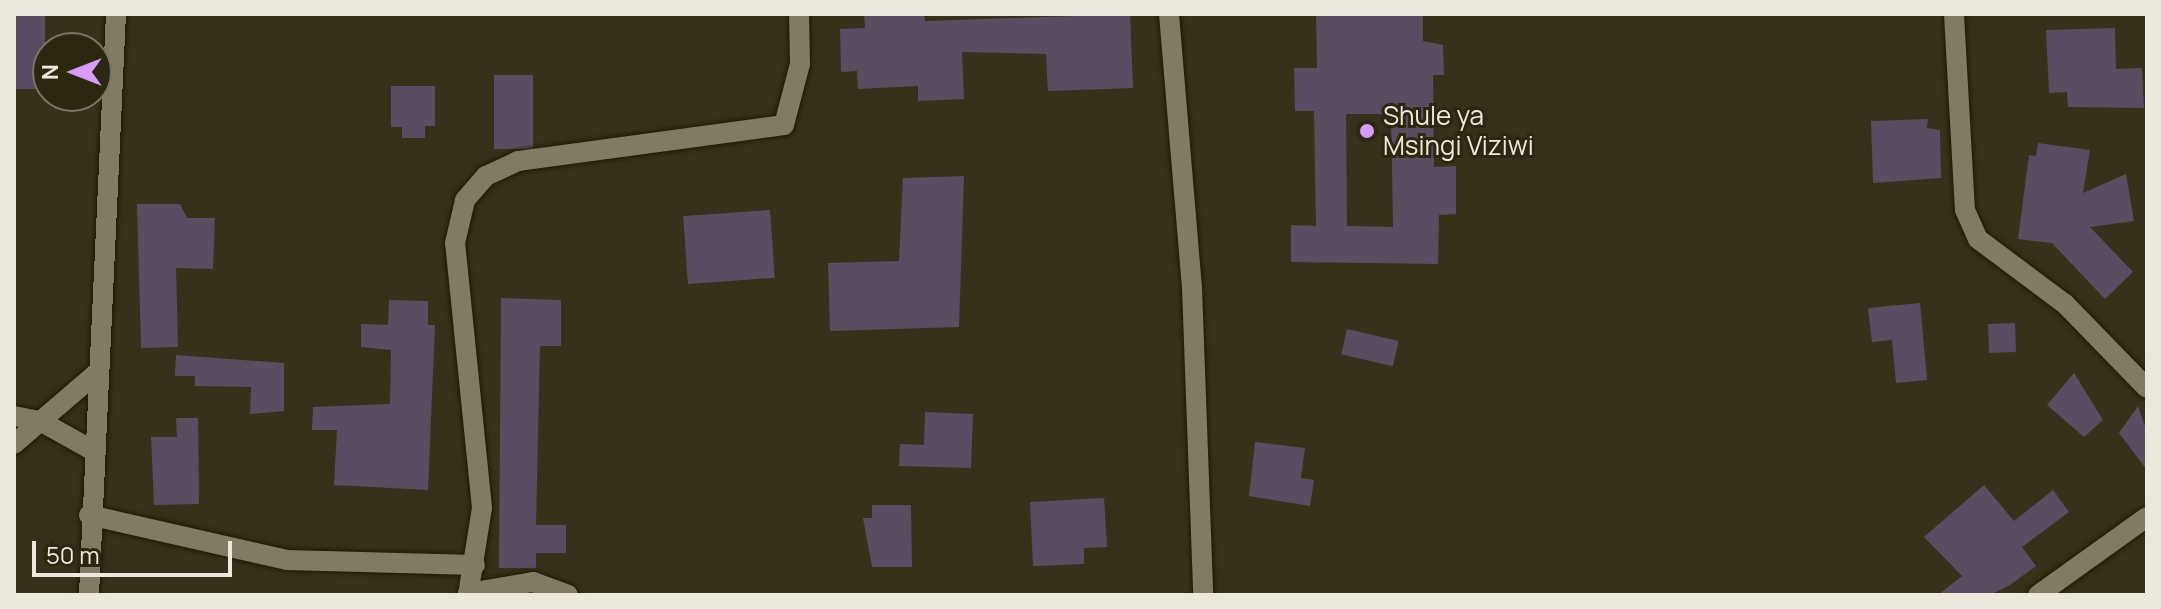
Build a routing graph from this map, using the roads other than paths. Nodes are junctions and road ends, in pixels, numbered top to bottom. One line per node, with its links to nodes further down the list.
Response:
1 (116, 14): 5 (street)
2 (799, 14): 13 (street)
3 (1169, 14): 17 (street)
4 (1954, 14): 6 (street)
5 (99, 371): 8 (street); 10 (street)
6 (2147, 388)
7 (14, 416): 8 (street)
8 (40, 421): 9 (street); 10 (street)
9 (14, 444)
10 (94, 451): 11 (street)
11 (89, 515): 13 (street); 15 (street)
12 (2147, 517): 18 (street)
13 (475, 565): 14 (street)
14 (468, 594): 16 (street)
15 (89, 595)
16 (568, 595)
17 (1203, 595)
18 (2038, 595)

